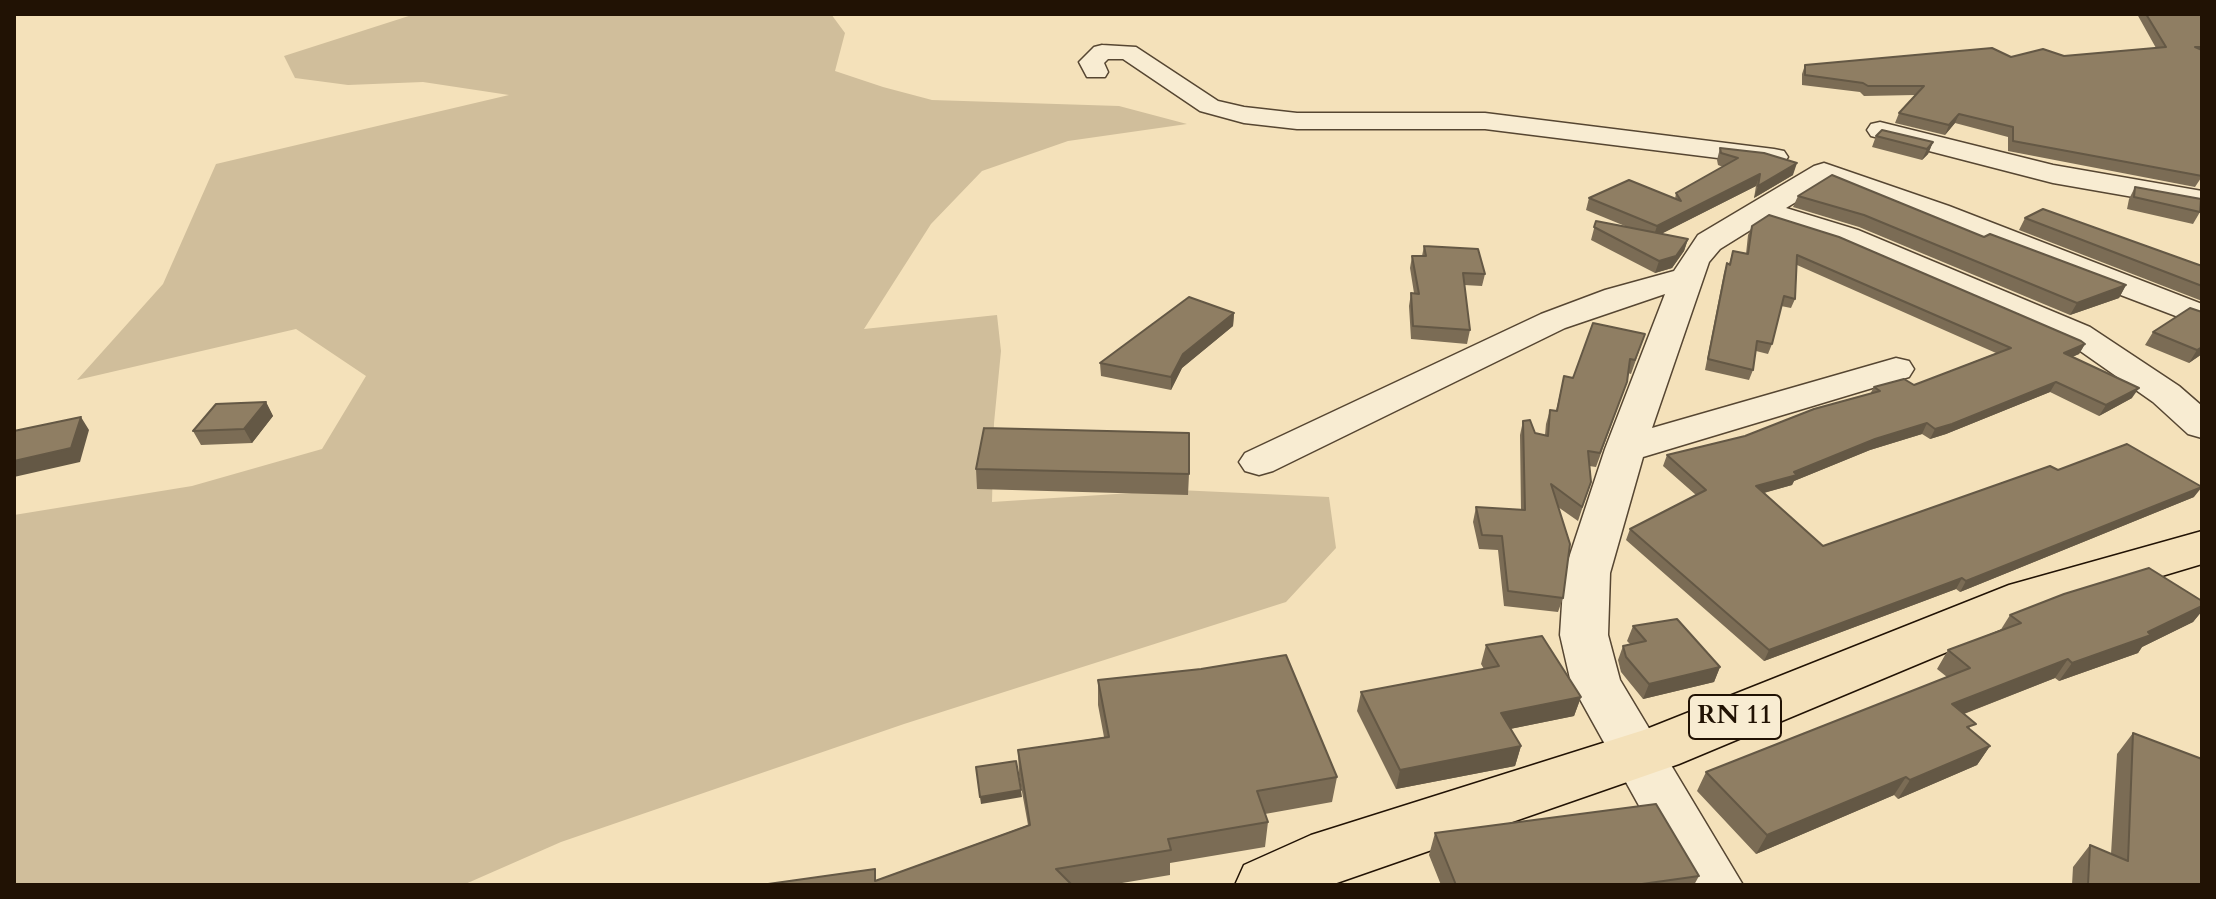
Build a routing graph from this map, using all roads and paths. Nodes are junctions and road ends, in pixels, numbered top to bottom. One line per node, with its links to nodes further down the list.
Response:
1 (1096, 72): 3 (street)
2 (1880, 130): 4 (street)
3 (1824, 172): 5 (street); 7 (street)
4 (2202, 200)
5 (1762, 210): 6 (street); 9 (street)
6 (1688, 277): 10 (street); 11 (street)
7 (2202, 316)
8 (1896, 369): 10 (street)
9 (2202, 426)
10 (1625, 449): 13 (street)
11 (1259, 462)
12 (2202, 547): 13 (main road, RN 11)
13 (1635, 755): 14 (main road, RN 11); 15 (street)
14 (1267, 885)
15 (1714, 885)

